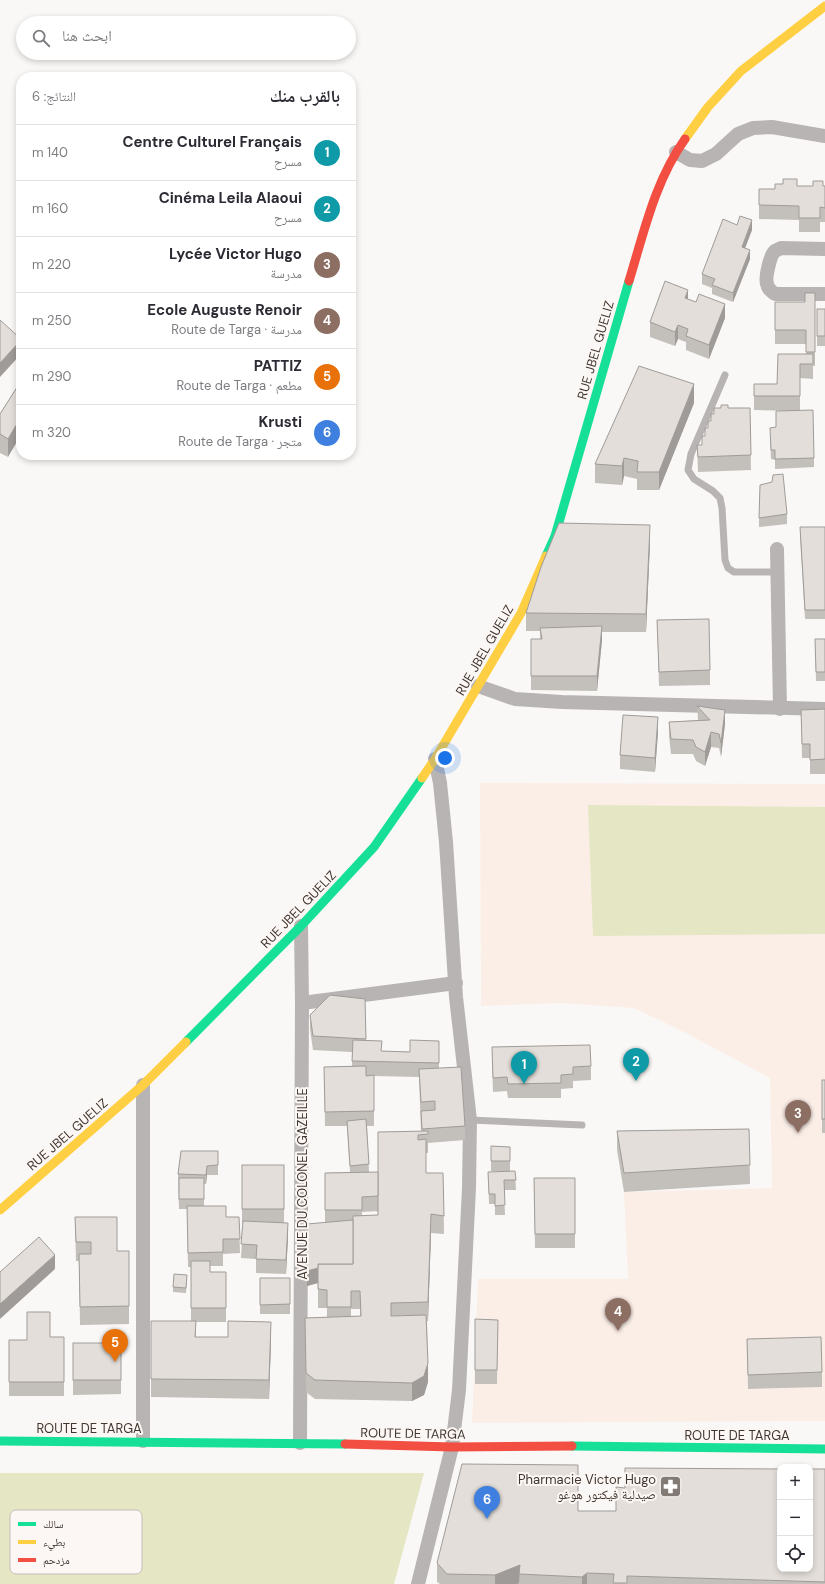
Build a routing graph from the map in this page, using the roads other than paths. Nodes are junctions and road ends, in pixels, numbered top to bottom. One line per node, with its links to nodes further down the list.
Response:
1 (825, 6): 3 (street, RUE JBEL GUELIZ)
2 (825, 136): 3 (street)
3 (676, 152): 9 (street, RUE JBEL GUELIZ)
4 (825, 249): 5 (street)
5 (825, 294)
6 (725, 375): 8 (lane)
7 (777, 549): 8 (street)
8 (778, 572): 10 (street)
9 (478, 686): 10 (street); 12 (street, RUE JBEL GUELIZ)
10 (780, 709): 11 (street)
11 (825, 709)
12 (435, 759): 13 (street, RUE JBEL GUELIZ); 14 (street)
13 (301, 926): 15 (street, AVENUE DU COLONEL GAZEILLE); 16 (street, RUE JBEL GUELIZ)
14 (456, 983): 15 (street); 17 (street)
15 (302, 1003): 22 (street, AVENUE DU COLONEL GAZEILLE)
16 (143, 1085): 19 (street, RUE JBEL GUELIZ); 21 (street)
17 (470, 1120): 18 (lane); 23 (street)
18 (582, 1125)
19 (0, 1210)
20 (0, 1441): 21 (street, ROUTE DE TARGA)
21 (143, 1441): 22 (street, ROUTE DE TARGA)
22 (300, 1443): 23 (street, ROUTE DE TARGA)
23 (452, 1447): 24 (street, ROUTE DE TARGA); 25 (street)
24 (825, 1449)
25 (418, 1584)

